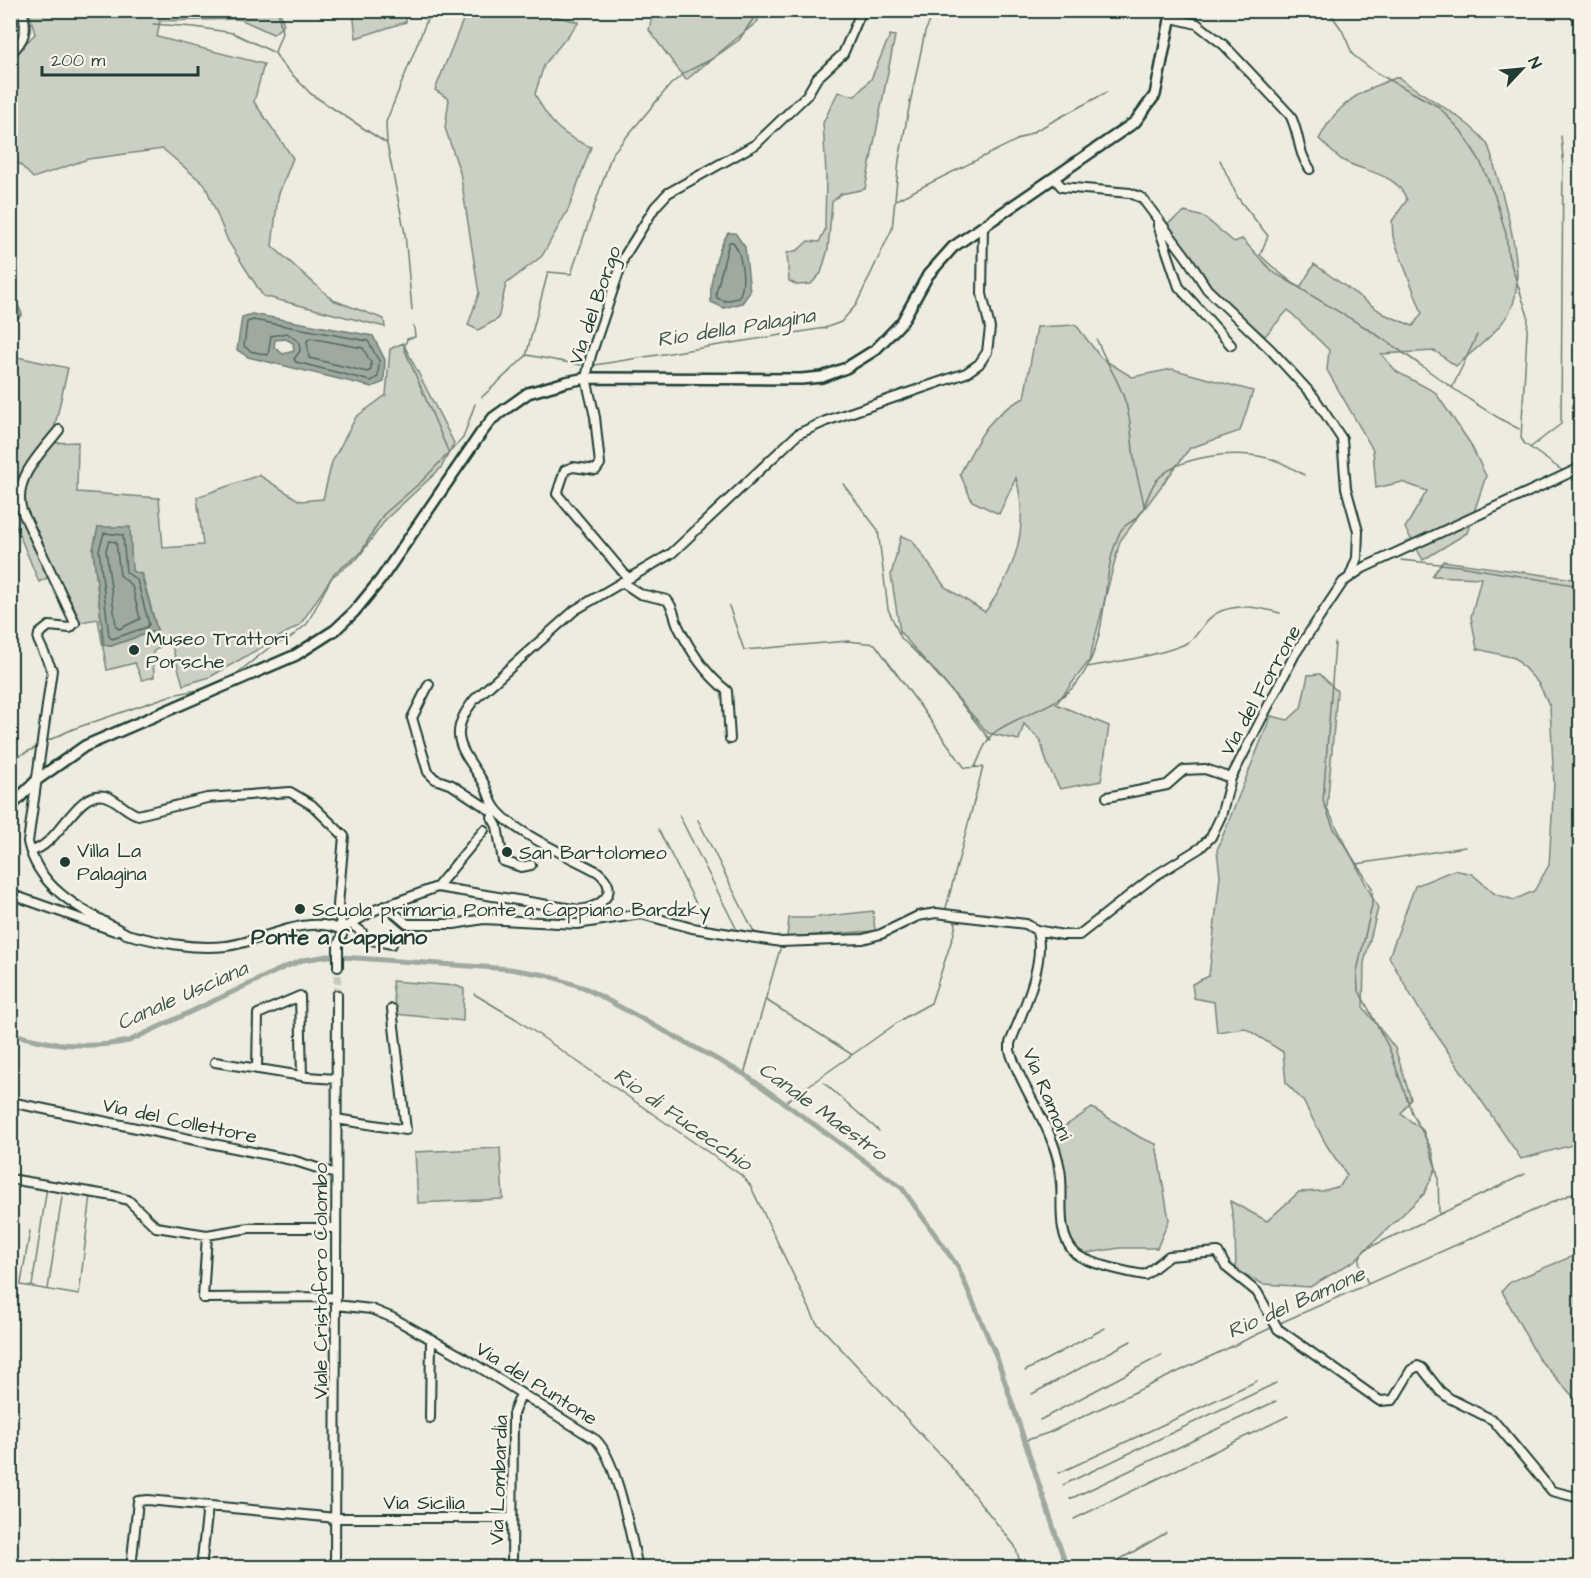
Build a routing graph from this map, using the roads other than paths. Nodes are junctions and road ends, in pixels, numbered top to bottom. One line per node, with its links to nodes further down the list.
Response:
1 (22, 10): 4 (street)
2 (862, 10): 10 (street, Via del Borgo)
3 (1172, 14): 5 (street); 6 (main road)
4 (10, 54)
5 (1310, 170)
6 (1054, 178): 7 (street); 8 (main road)
7 (1157, 221): 9 (street); 13 (street)
8 (983, 227): 10 (main road); 14 (street)
9 (1231, 345)
10 (586, 378): 14 (street, Via del Borgo); 17 (main road)
11 (59, 430): 17 (street)
12 (1581, 468): 13 (street, Via del Forrone)
13 (1349, 578): 18 (street, Via del Forrone)
14 (625, 580): 16 (street); 21 (street)
15 (429, 684): 21 (street)
16 (730, 739)
17 (38, 778): 20 (main road); 23 (street)
18 (1231, 778): 19 (street); 30 (street, Via del Forrone)
19 (1107, 797)
20 (10, 807)
21 (493, 812): 24 (street); 25 (street)
22 (484, 830): 25 (street)
23 (31, 851): 29 (street); 31 (street)
24 (531, 864)
25 (437, 887): 27 (street)
26 (10, 894): 31 (street)
27 (386, 906): 28 (street); 30 (street)
28 (351, 924): 29 (street); 32 (street)
29 (339, 929): 31 (street); 33 (street)
30 (1036, 930): 50 (street, Via Ramoni)
31 (129, 935)
32 (392, 944)
33 (338, 967)
34 (337, 995): 39 (street, Viale Cristoforo Colombo)
35 (392, 1009): 41 (street)
36 (215, 1062): 37 (street)
37 (257, 1069): 38 (street); 38 (street)
38 (302, 1076): 39 (street)
39 (336, 1079): 41 (street, Viale Cristoforo Colombo)
40 (15, 1103): 42 (street, Via del Collettore)
41 (336, 1119): 42 (street, Viale Cristoforo Colombo)
42 (336, 1174): 44 (street, Viale Cristoforo Colombo)
43 (10, 1179): 45 (street)
44 (336, 1228): 45 (street); 46 (street, Viale Cristoforo Colombo)
45 (207, 1235): 46 (street, Via del Puntone)
46 (336, 1301): 47 (street, Via del Puntone); 52 (street, Viale Cristoforo Colombo)
47 (431, 1339): 48 (street, Via del Puntone); 49 (street)
48 (521, 1394): 53 (street, Via Lombardia); 58 (street, Via del Puntone)
49 (430, 1418)
50 (1581, 1498)
51 (208, 1506): 52 (street, Via Sicilia); 54 (street, Via Sicilia); 55 (street)
52 (336, 1518): 53 (street, Via Sicilia); 56 (street, Viale Cristoforo Colombo)
53 (512, 1518): 57 (street, Via Lombardia)
54 (131, 1568)
55 (201, 1568)
56 (336, 1568)
57 (512, 1568)
58 (638, 1568)

